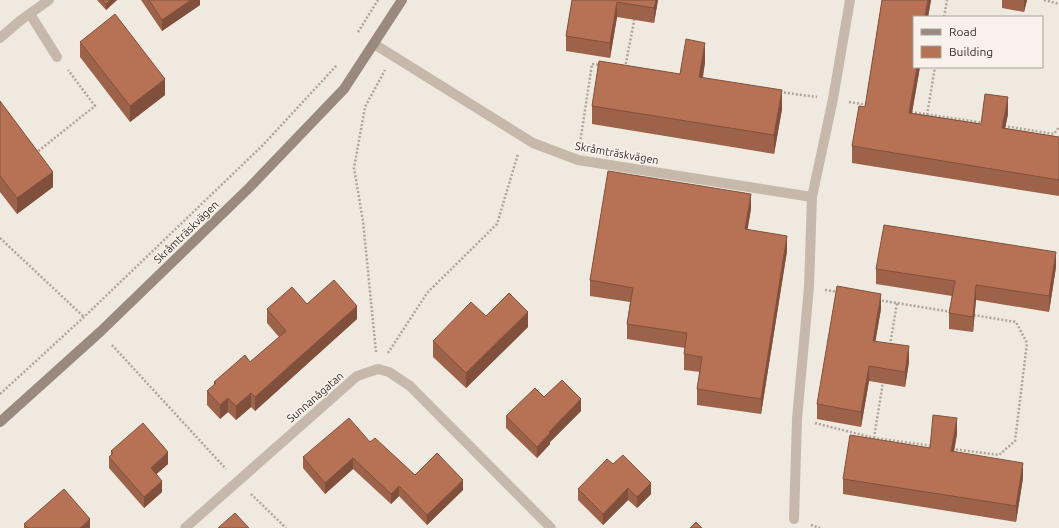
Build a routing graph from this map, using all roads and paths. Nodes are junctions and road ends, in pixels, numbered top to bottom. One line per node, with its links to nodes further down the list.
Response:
1 (49, 0): 8 (street)
2 (378, 0): 12 (path)
3 (402, 0): 13 (main road, Skråmträskvägen)
4 (850, 0): 21 (street)
5 (947, 0): 10 (path)
6 (1044, 0): 7 (path)
7 (1059, 4)
8 (30, 14): 11 (street); 15 (street)
9 (635, 15): 18 (path)
10 (944, 16)
11 (0, 38)
12 (354, 38)
13 (374, 44): 14 (street, Skråmträskvägen); 40 (main road, Skråmträskvägen)
14 (393, 56): 28 (street, Skråmträskvägen); 42 (path)
15 (57, 57): 29 (path)
16 (338, 64): 39 (path)
17 (605, 66): 30 (path)
18 (618, 68)
19 (935, 68): 24 (path)
20 (779, 91): 21 (path)
21 (833, 99): 22 (path); 31 (street)
22 (872, 106)
23 (903, 111): 24 (path)
24 (927, 115): 25 (path)
25 (987, 124)
26 (1002, 126): 27 (path)
27 (1059, 127)
28 (524, 137): 30 (street, Skråmträskvägen); 42 (path)
29 (32, 146)
30 (578, 160): 31 (street, Skråmträskvägen)
31 (812, 198): 33 (street)
32 (0, 238): 39 (path)
33 (809, 287): 34 (path); 45 (street)
34 (838, 292)
35 (875, 299): 36 (path)
36 (897, 303): 37 (path); 41 (path)
37 (957, 313)
38 (972, 315): 49 (path)
39 (84, 317): 40 (path); 44 (path)
40 (100, 332): 46 (main road, Skråmträskvägen); 50 (path)
41 (889, 348)
42 (378, 368): 50 (street, Sunnanågatan); 54 (street)
43 (884, 378): 47 (path)
44 (0, 394)
45 (797, 419): 47 (path); 51 (street)
46 (0, 422)
47 (874, 438): 48 (path)
48 (936, 447)
49 (944, 448)
50 (237, 481): 52 (street, Sunnanågatan); 53 (path)
51 (794, 519)
52 (185, 528)
53 (286, 528)
54 (551, 528)

